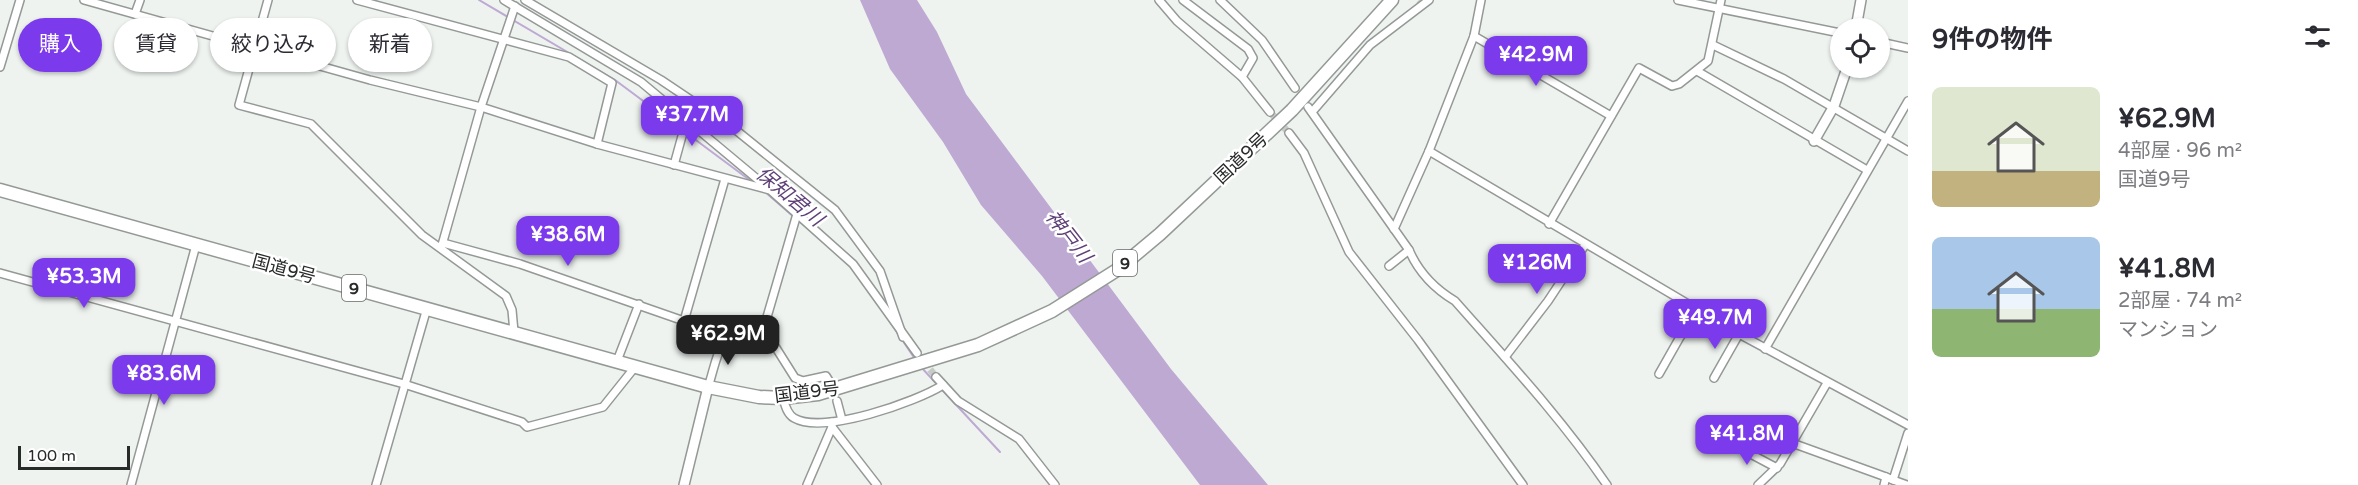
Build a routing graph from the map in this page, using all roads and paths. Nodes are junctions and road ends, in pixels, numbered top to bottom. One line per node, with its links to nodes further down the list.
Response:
1 (20, 0): 26 (street)
2 (84, 0): 20 (street)
3 (140, 0): 20 (street)
4 (268, 0): 21 (street)
5 (357, 0): 29 (street)
6 (504, 0): 18 (street)
7 (525, 0): 75 (street)
8 (1159, 0): 37 (street)
9 (1183, 0): 37 (street)
10 (1220, 0): 39 (street)
11 (1392, 0): 23 (highway, 国道9号 / 9)
12 (1400, 0): 23 (highway, 国道9号 / 9)
13 (1481, 0): 28 (street)
14 (1677, 0): 19 (street)
15 (1721, 0): 19 (street)
16 (1861, 0): 22 (street)
17 (1424, 2): 59 (street)
18 (515, 6): 29 (street); 45 (street)
19 (1718, 9): 25 (street); 31 (street)
20 (135, 14): 27 (street)
21 (263, 18)
22 (1858, 18)
23 (1370, 23): 89 (highway, 国道9号 / 9)
24 (0, 31): 26 (street)
25 (1830, 31)
26 (10, 33): 33 (street)
27 (210, 36)
28 (1474, 36): 44 (street); 50 (street)
29 (503, 39): 42 (street); 49 (street)
30 (1890, 44): 32 (street)
31 (1713, 45): 35 (street); 41 (street)
32 (1908, 48)
33 (0, 67)
34 (336, 70): 42 (street)
35 (1697, 71): 44 (street); 48 (street)
36 (248, 72): 62 (street)
37 (1242, 77): 43 (street)
38 (1844, 78): 41 (street)
39 (1295, 88)
40 (1908, 101): 47 (street)
41 (1834, 106): 47 (street); 48 (street)
42 (481, 107): 49 (street); 62 (street)
43 (1270, 112)
44 (1611, 116): 58 (street)
45 (689, 122): 52 (street); 56 (street)
46 (1289, 133): 105 (street)
47 (1886, 138): 51 (street); 53 (street)
48 (1814, 141): 53 (street)
49 (597, 144): 52 (street)
50 (1429, 151): 58 (street); 59 (street)
51 (1908, 151)
52 (674, 165): 54 (street)
53 (1867, 170): 76 (street)
54 (725, 179): 56 (street); 70 (street)
55 (0, 190): 60 (highway, 国道9号 / 9)
56 (770, 190): 57 (street)
57 (797, 214): 71 (street); 75 (street)
58 (1549, 224): 61 (street)
59 (1394, 229): 63 (street)
60 (196, 245): 67 (highway, 国道9号 / 9); 69 (street)
61 (1585, 245): 68 (street); 78 (street)
62 (442, 246): 66 (street); 72 (street)
63 (1409, 249): 64 (street); 78 (street)
64 (1389, 266)
65 (0, 273): 69 (street)
66 (639, 304): 70 (street); 79 (street)
67 (426, 308): 72 (highway, 国道9号 / 9); 85 (street)
68 (1700, 312): 73 (street); 81 (street)
69 (174, 321): 85 (street); 99 (street)
70 (684, 321): 74 (street)
71 (760, 326): 74 (street); 86 (street)
72 (514, 332): 79 (highway, 国道9号 / 9)
73 (1739, 334): 76 (street); 83 (street)
74 (725, 337): 88 (street)
75 (903, 337): 77 (street)
76 (1765, 349): 84 (street)
77 (917, 353)
78 (1505, 357): 106 (street)
79 (616, 361): 80 (highway, 国道9号 / 9)
80 (635, 367): 85 (street); 88 (highway, 国道9号 / 9)
81 (1659, 374)
82 (936, 377): 87 (street)
83 (1714, 378)
84 (1827, 383): 93 (street); 96 (street)
85 (404, 384): 100 (street)
86 (831, 384)
87 (943, 385): 91 (street); 104 (street)
88 (708, 387): 89 (highway, 国道9号 / 9); 101 (street)
89 (783, 398): 92 (street)
90 (837, 401): 91 (street)
91 (842, 420): 92 (street)
92 (832, 424): 102 (street); 103 (street)
93 (1908, 425)
94 (1908, 433): 98 (street)
95 (1730, 443): 97 (street)
96 (1792, 443): 97 (street); 98 (street)
97 (1777, 468): 107 (street)
98 (1888, 481): 108 (street)
99 (131, 485)
100 (376, 485)
101 (684, 485)
102 (807, 485)
103 (878, 485)
104 (1055, 485)
105 (1522, 485)
106 (1607, 485)
107 (1758, 485)
108 (1907, 485)

